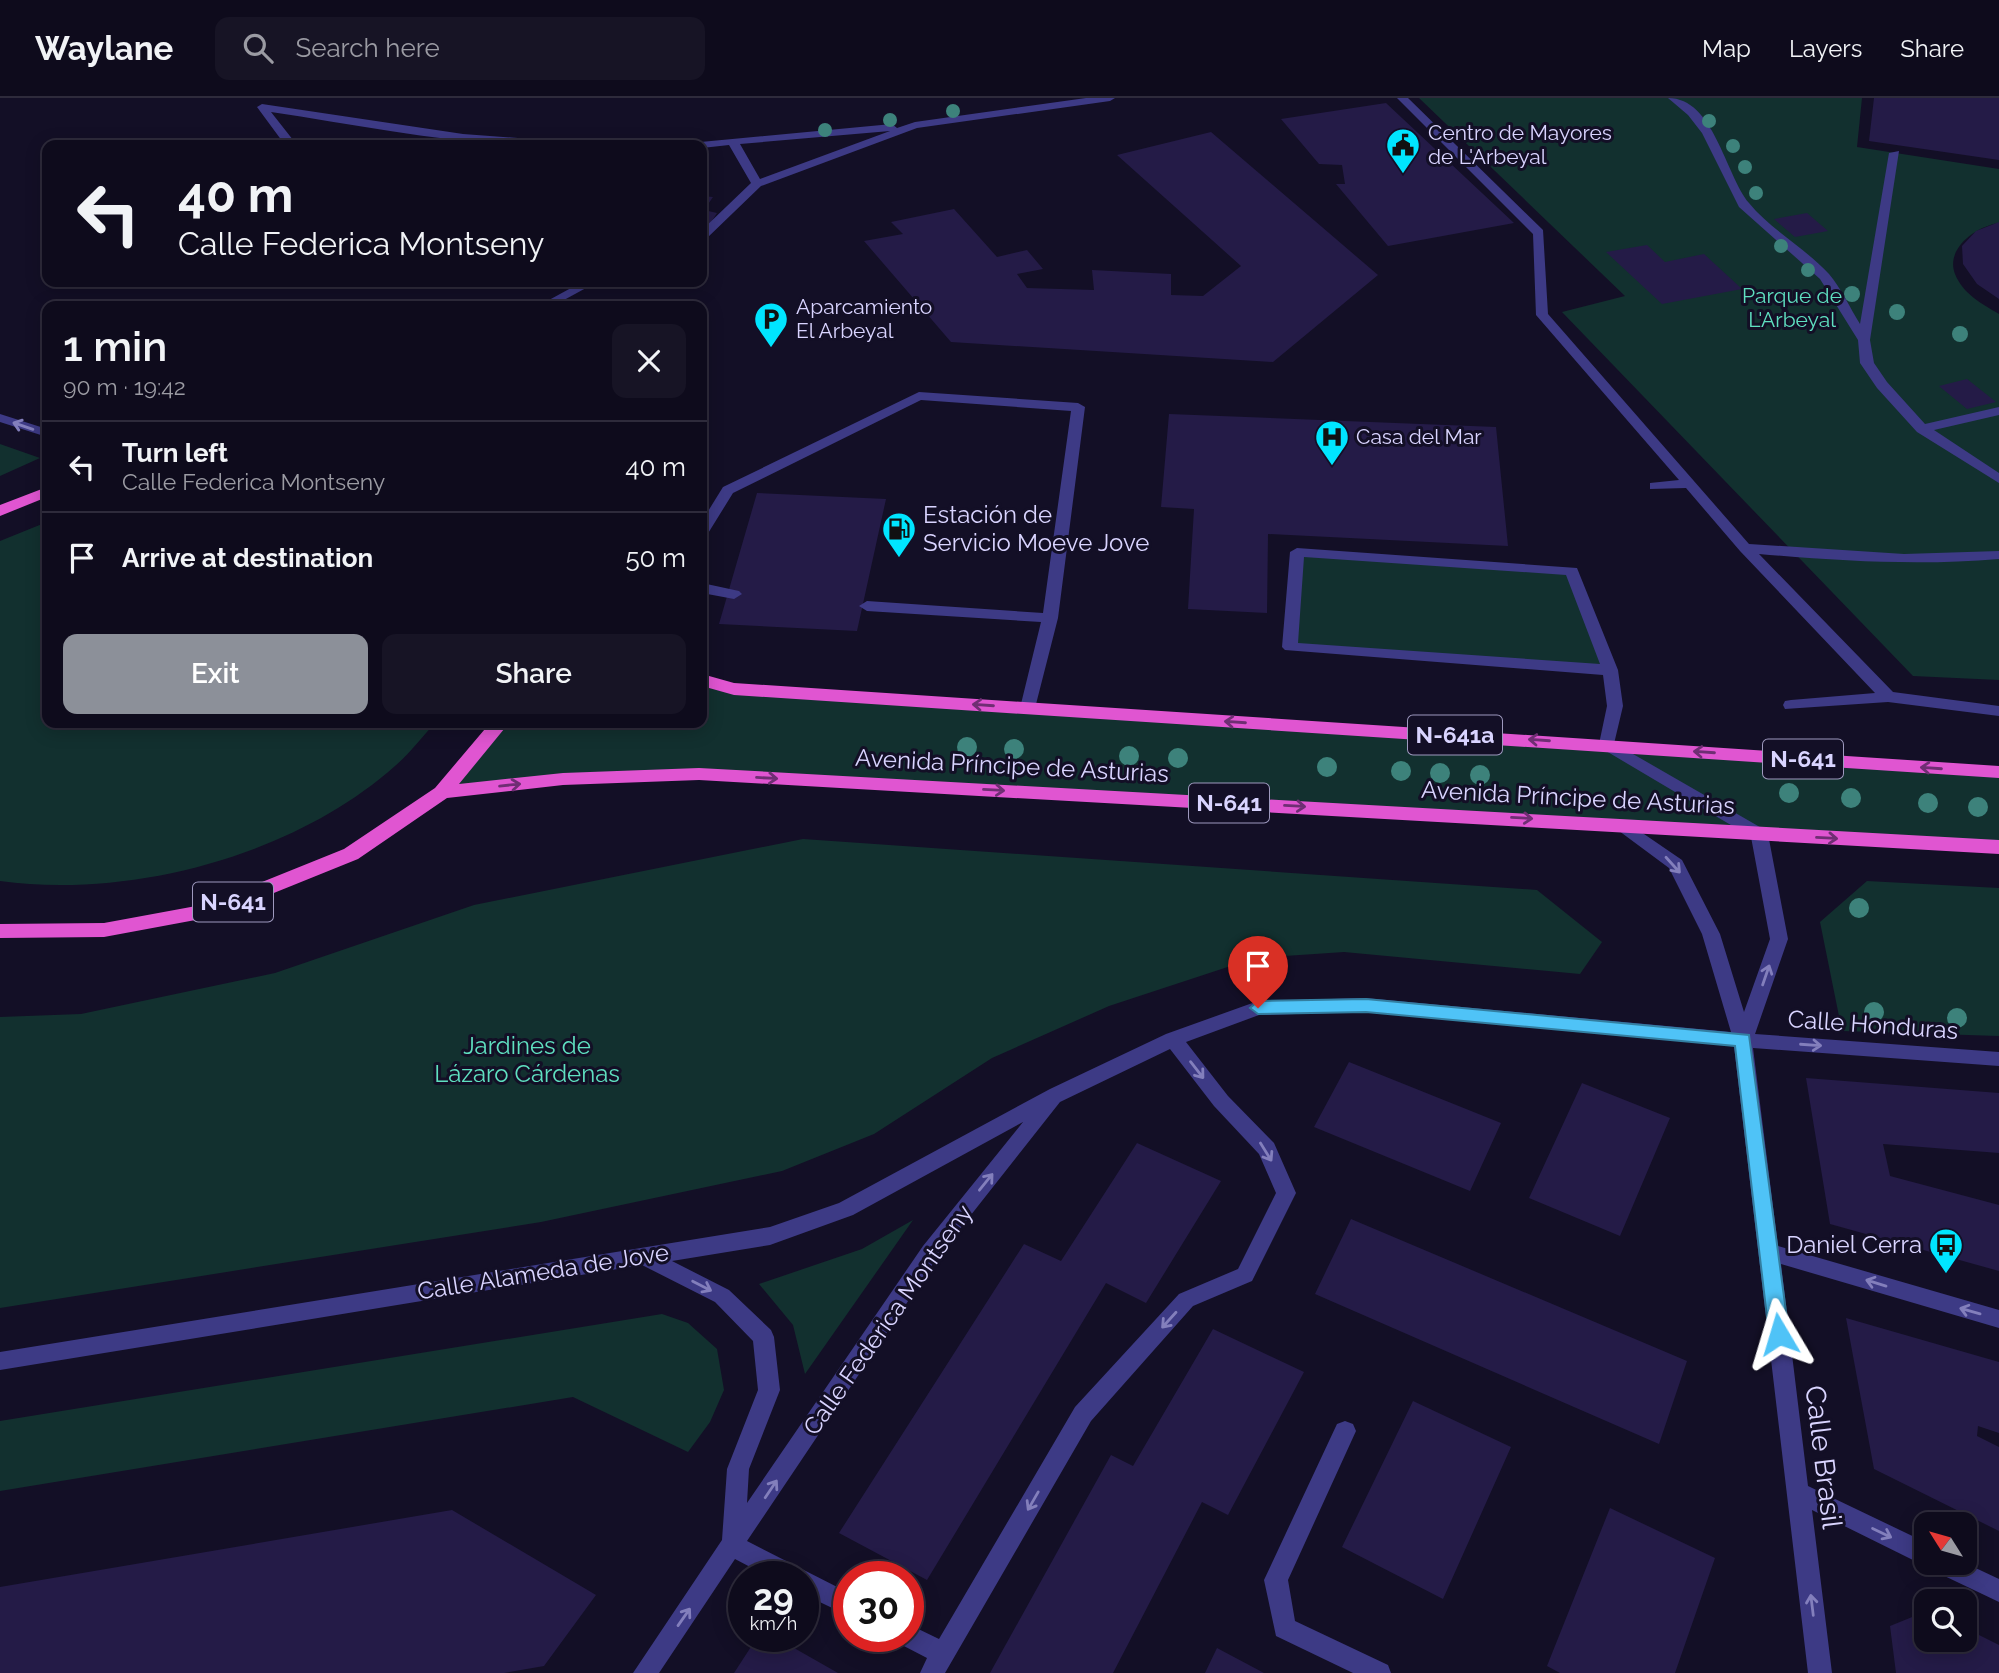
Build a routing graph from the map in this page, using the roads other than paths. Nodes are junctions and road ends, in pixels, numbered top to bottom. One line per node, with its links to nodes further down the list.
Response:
1 (1110, 98): 4 (street)
2 (1402, 98): 20 (street)
3 (1673, 98): 14 (street)
4 (915, 125): 7 (street); 10 (street)
5 (286, 140): 6 (street)
6 (504, 140)
7 (733, 142): 8 (street); 10 (street)
8 (707, 144)
9 (1895, 153): 14 (street)
10 (757, 184): 11 (street)
11 (707, 231)
12 (581, 287): 13 (street)
13 (554, 301)
14 (1864, 340): 17 (street)
15 (1999, 411): 17 (street)
16 (0, 418): 18 (street, one-way to 16)
17 (1922, 429): 19 (street)
18 (42, 431)
19 (1999, 479)
20 (1690, 484): 21 (street); 25 (street)
21 (1655, 486)
22 (42, 494): 23 (highway)
23 (0, 511)
24 (707, 524): 30 (street)
25 (1745, 548): 26 (street); 33 (street)
26 (1999, 555)
27 (707, 589): 28 (street)
28 (734, 594)
29 (867, 606): 30 (street)
30 (1050, 618): 35 (street)
31 (1610, 670): 31 (street); 38 (street)
32 (707, 681): 35 (highway, one-way to 32)
33 (1888, 697): 34 (street); 36 (street)
34 (1791, 705)
35 (1028, 708): 38 (highway, N-641a, one-way to 35)
36 (1999, 711)
37 (496, 728): 40 (highway, N-641)
38 (1607, 744): 39 (highway, N-641, one-way to 38); 42 (street)
39 (1999, 772)
40 (442, 792): 41 (highway, Avenida Príncipe de Asturias / N-641, one-way to 41); 44 (highway, N-641)
41 (1619, 825): 42 (highway, Avenida Príncipe de Asturias / N-641); 46 (street, Calle Brasil, one-way to 46)
42 (1759, 834): 43 (highway, Avenida Príncipe de Asturias / N-641, one-way to 43); 46 (street, Calle Brasil, one-way to 42)
43 (1999, 847)
44 (0, 931)
45 (1173, 1039): 46 (street, Calle Federica Montseny); 48 (street, Calle Federica Montseny); 61 (street, one-way to 61)
46 (1743, 1040): 47 (street, Calle Honduras, one-way to 47); 49 (street, Calle Brasil)
47 (1999, 1059)
48 (1057, 1094): 50 (street, Calle Alameda de Jove); 55 (street, Calle Federica Montseny, one-way to 48)
49 (1769, 1252): 51 (street, one-way to 49); 54 (street, Calle Brasil)
50 (641, 1255): 52 (street, Calle Alameda de Jove); 55 (street, one-way to 55)
51 (1999, 1319)
52 (0, 1361)
53 (1345, 1432): 63 (street)
54 (1798, 1492): 56 (street, one-way to 56); 64 (street, Calle Brasil, one-way to 54)
55 (733, 1546): 57 (street); 62 (street, Calle Federica Montseny, one-way to 55)
56 (1914, 1549)
57 (762, 1561)
58 (1966, 1575): 59 (street)
59 (1999, 1591)
60 (924, 1651): 61 (street)
61 (937, 1663)
62 (645, 1673)
63 (1378, 1673)
64 (1820, 1673)

